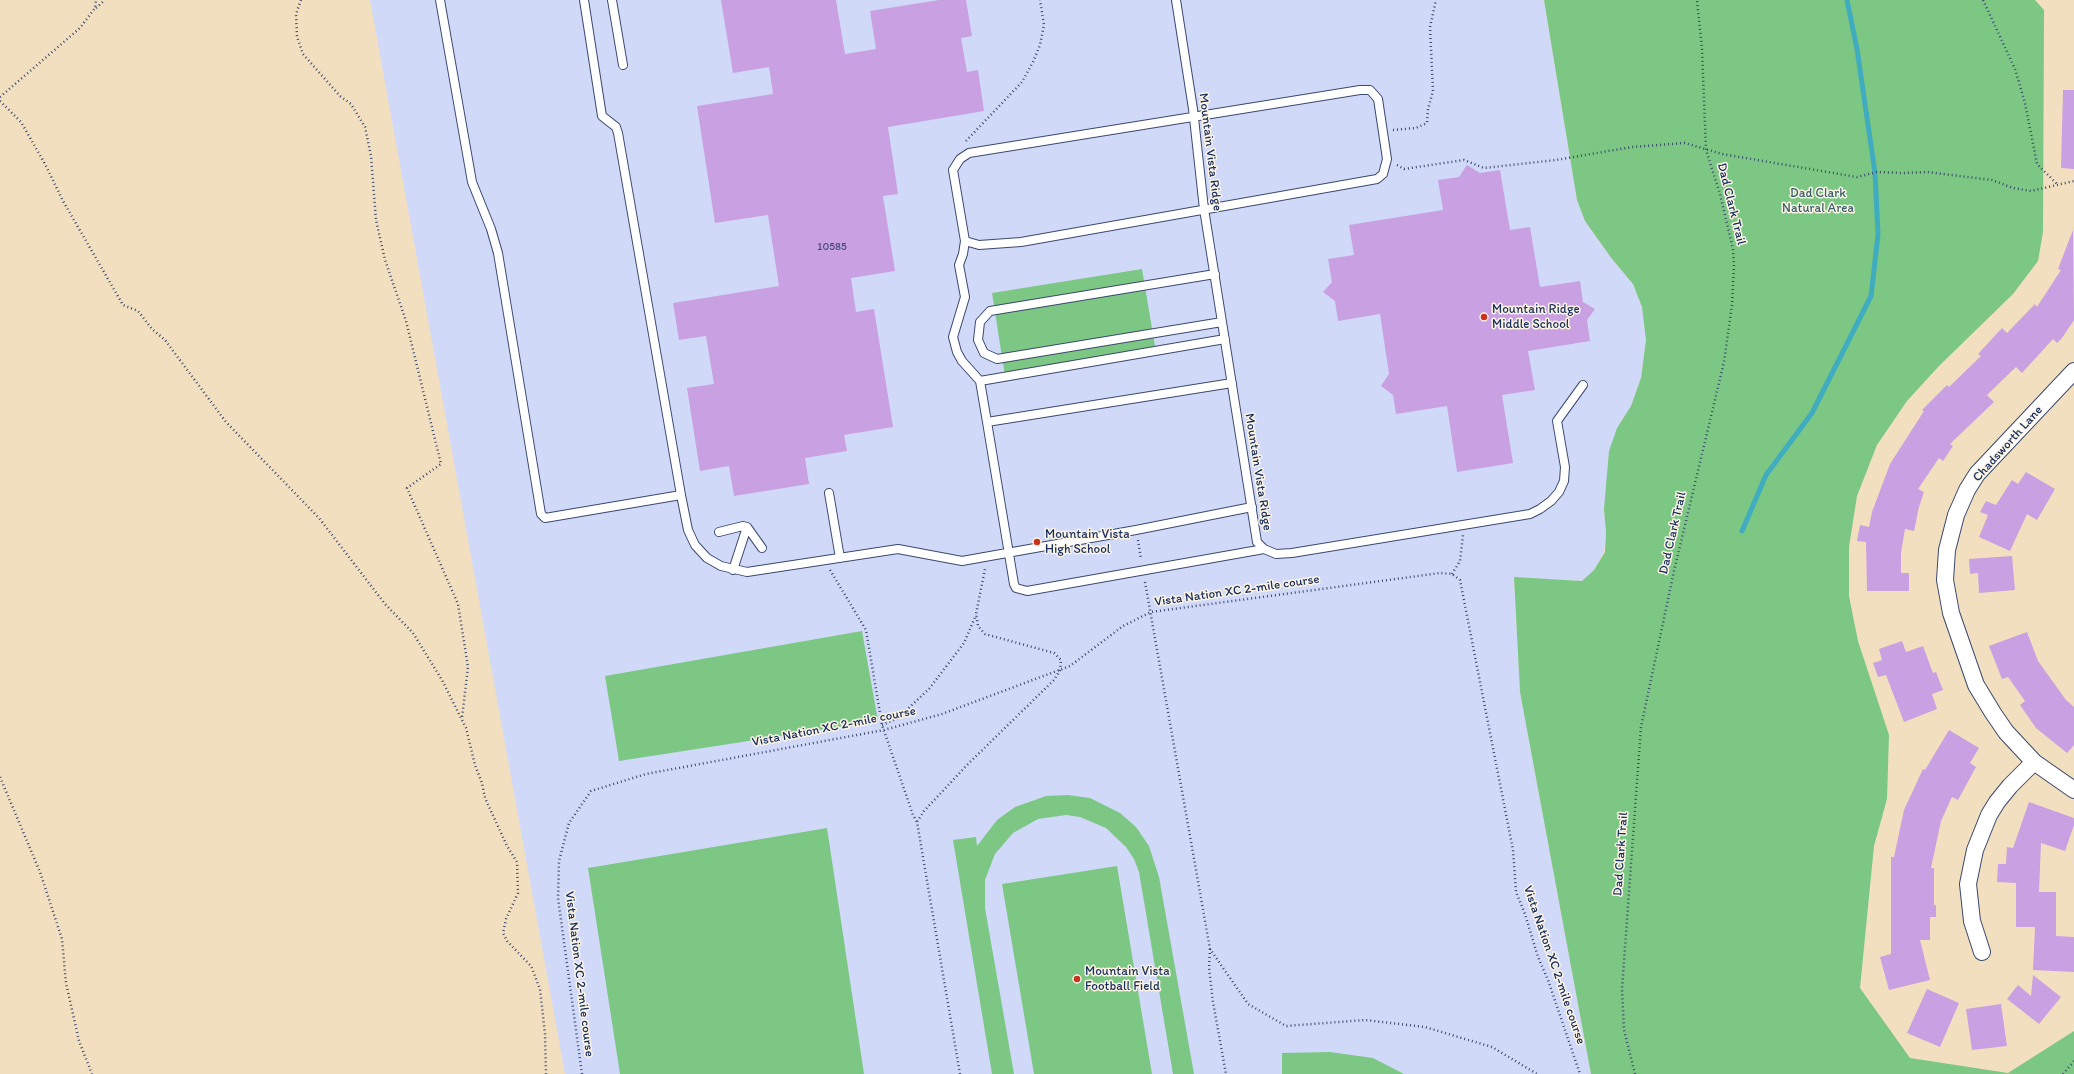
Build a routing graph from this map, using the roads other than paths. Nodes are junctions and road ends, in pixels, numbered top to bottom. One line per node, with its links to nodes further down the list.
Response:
1 (440, 0): 18 (lane)
2 (584, 0): 18 (lane)
3 (612, 0): 5 (lane)
4 (1176, 0): 6 (lane, Mountain Vista Ridge)
5 (623, 65)
6 (1194, 115): 7 (lane, Mountain Vista Ridge); 7 (lane); 8 (lane)
7 (1204, 209): 8 (lane); 9 (lane, Mountain Vista Ridge)
8 (965, 242): 13 (lane)
9 (1215, 274): 10 (lane, Mountain Vista Ridge); 10 (lane)
10 (1222, 322): 11 (lane, Mountain Vista Ridge)
11 (1225, 339): 13 (lane); 14 (lane, Mountain Vista Ridge)
12 (2074, 371): 27 (street, Chadsworth Lane)
13 (980, 382): 16 (lane)
14 (1232, 383): 16 (lane); 19 (lane, Mountain Vista Ridge)
15 (1583, 385): 23 (lane, Mountain Vista Ridge)
16 (987, 422): 24 (lane)
17 (829, 493): 25 (lane)
18 (681, 495): 26 (lane)
19 (1252, 507): 23 (lane, Mountain Vista Ridge); 24 (lane)
20 (747, 528): 21 (lane); 22 (lane); 26 (lane)
21 (719, 532)
22 (762, 548)
23 (1264, 549): 24 (lane)
24 (1009, 554): 25 (lane)
25 (840, 558): 26 (lane)
26 (733, 570)
27 (2034, 762): 28 (street, Chadsworth Lane); 29 (street)
28 (2074, 790)
29 (1982, 952)

